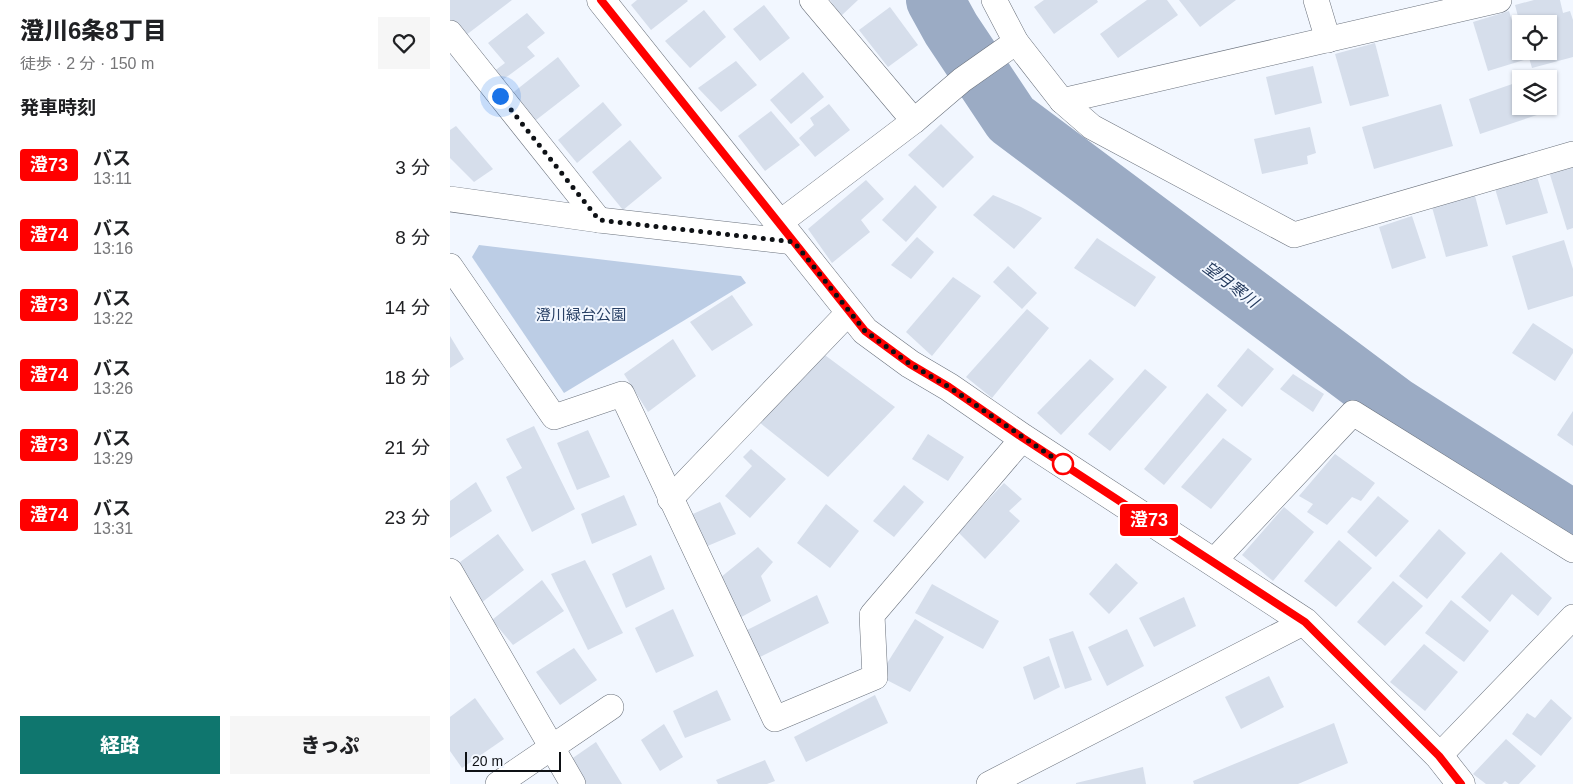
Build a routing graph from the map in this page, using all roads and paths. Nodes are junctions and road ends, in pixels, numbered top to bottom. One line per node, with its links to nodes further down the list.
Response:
1 (601, 0): 14 (street)
2 (812, 0): 10 (street)
3 (1316, 0): 7 (street)
4 (1499, 0): 7 (street)
5 (998, 1): 8 (street)
6 (450, 33): 13 (street)
7 (1328, 40): 9 (street)
8 (1016, 42): 9 (street); 10 (street)
9 (1062, 100): 11 (street)
10 (914, 121): 14 (street)
11 (1573, 154)
12 (450, 199): 13 (street)
13 (599, 220): 14 (street)
14 (786, 233): 16 (street)
15 (450, 266): 18 (street)
16 (850, 312): 17 (street); 18 (street)
17 (1023, 438): 18 (street); 20 (street)
18 (670, 499)
19 (1573, 550): 20 (street)
20 (1213, 562): 23 (street)
21 (450, 570): 25 (street)
22 (1573, 617): 26 (street)
23 (1305, 622): 26 (street); 29 (street)
24 (611, 707): 25 (street)
25 (553, 747): 27 (street); 28 (street)
26 (1439, 756): 30 (street)
27 (498, 784)
28 (573, 784)
29 (989, 784)
30 (1461, 784)

